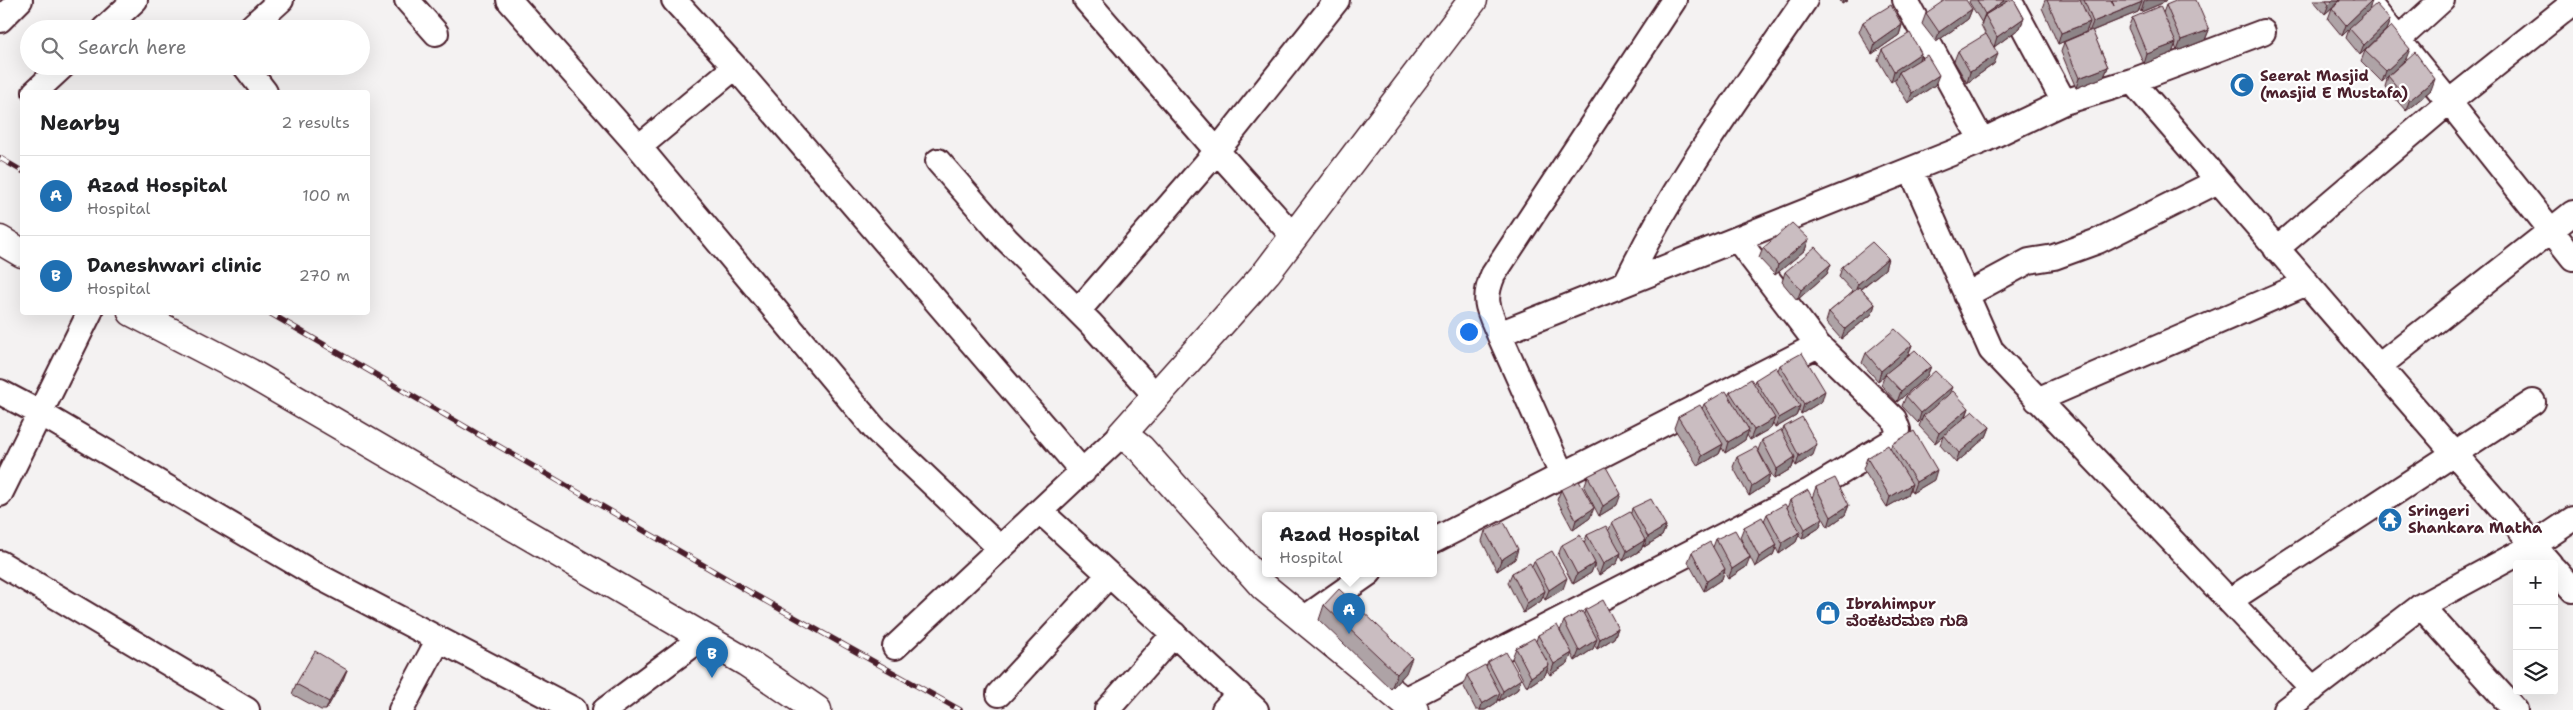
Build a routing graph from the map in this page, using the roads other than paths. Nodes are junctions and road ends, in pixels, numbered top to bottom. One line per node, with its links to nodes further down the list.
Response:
1 (20, 0): 17 (street)
2 (135, 0): 18 (street)
3 (281, 0): 19 (street)
4 (407, 0): 21 (street)
5 (509, 0): 32 (street)
6 (674, 0): 23 (street)
7 (1086, 0): 33 (street)
8 (1337, 0): 33 (street)
9 (1473, 0): 39 (street)
10 (1674, 0): 51 (street)
11 (1805, 0): 45 (street)
12 (1906, 0): 31 (street)
13 (2009, 0): 29 (street)
14 (2366, 0): 22 (street)
15 (2442, 0): 22 (street)
16 (2573, 3): 30 (street)
17 (0, 20)
18 (114, 20)
19 (259, 20)
20 (2263, 32): 26 (street)
21 (436, 33)
22 (2398, 40): 30 (street)
23 (734, 67): 32 (street); 61 (street)
24 (53, 75): 27 (street)
25 (252, 75): 28 (street)
26 (2132, 82): 29 (street); 36 (street)
27 (37, 90)
28 (263, 90)
29 (2064, 102): 31 (street)
30 (2449, 102): 38 (street); 42 (street)
31 (1982, 141): 35 (street)
32 (638, 147): 68 (street)
33 (1217, 151): 39 (street); 48 (street)
34 (938, 161): 48 (street)
35 (1911, 170): 41 (street); 47 (street)
36 (2218, 181): 42 (street); 47 (street)
37 (2573, 212): 38 (street)
38 (2551, 232): 44 (street); 53 (street)
39 (1294, 237): 55 (street)
40 (0, 240): 43 (street)
41 (1738, 240): 45 (street); 52 (street)
42 (2276, 249): 46 (street)
43 (20, 252)
44 (2573, 258)
45 (1626, 283): 51 (street)
46 (2307, 283): 53 (street); 56 (street)
47 (1966, 295): 56 (street)
48 (1078, 311): 55 (street)
49 (89, 315): 58 (street)
50 (138, 315): 79 (street)
51 (1498, 334): 62 (street)
52 (1818, 346): 62 (street); 85 (street)
53 (2379, 366): 60 (street)
54 (0, 392): 58 (street)
55 (1156, 396): 59 (street)
56 (2037, 400): 75 (street)
57 (2533, 402): 60 (street)
58 (40, 413): 63 (street); 80 (street)
59 (1122, 434): 61 (street); 77 (street)
60 (2453, 452): 67 (street); 75 (street)
61 (1082, 472): 64 (street)
62 (1563, 477): 66 (street)
63 (0, 494)
64 (1040, 511): 68 (street); 72 (street)
65 (2573, 518): 67 (street)
66 (1437, 539)
67 (2534, 545): 69 (street); 76 (street)
68 (1000, 548): 81 (street)
69 (2547, 560)
70 (0, 563): 87 (street)
71 (2558, 573): 74 (street)
72 (1109, 575): 78 (street); 83 (street)
73 (1363, 577): 77 (street)
74 (2573, 590)
75 (2229, 601): 82 (street)
76 (2421, 606): 82 (street); 94 (street)
77 (1302, 620): 85 (street)
78 (1174, 634): 84 (street); 91 (street)
79 (703, 637): 86 (street); 90 (street)
80 (440, 639): 88 (street); 89 (street)
81 (895, 648)
82 (2312, 689): 93 (street)
83 (999, 694)
84 (1231, 702): 92 (street)
85 (1409, 705)
86 (813, 709)
87 (246, 710)
88 (401, 710)
89 (574, 710)
90 (605, 710)
91 (1107, 710)
92 (1256, 710)
93 (2285, 710)
94 (2514, 710)

